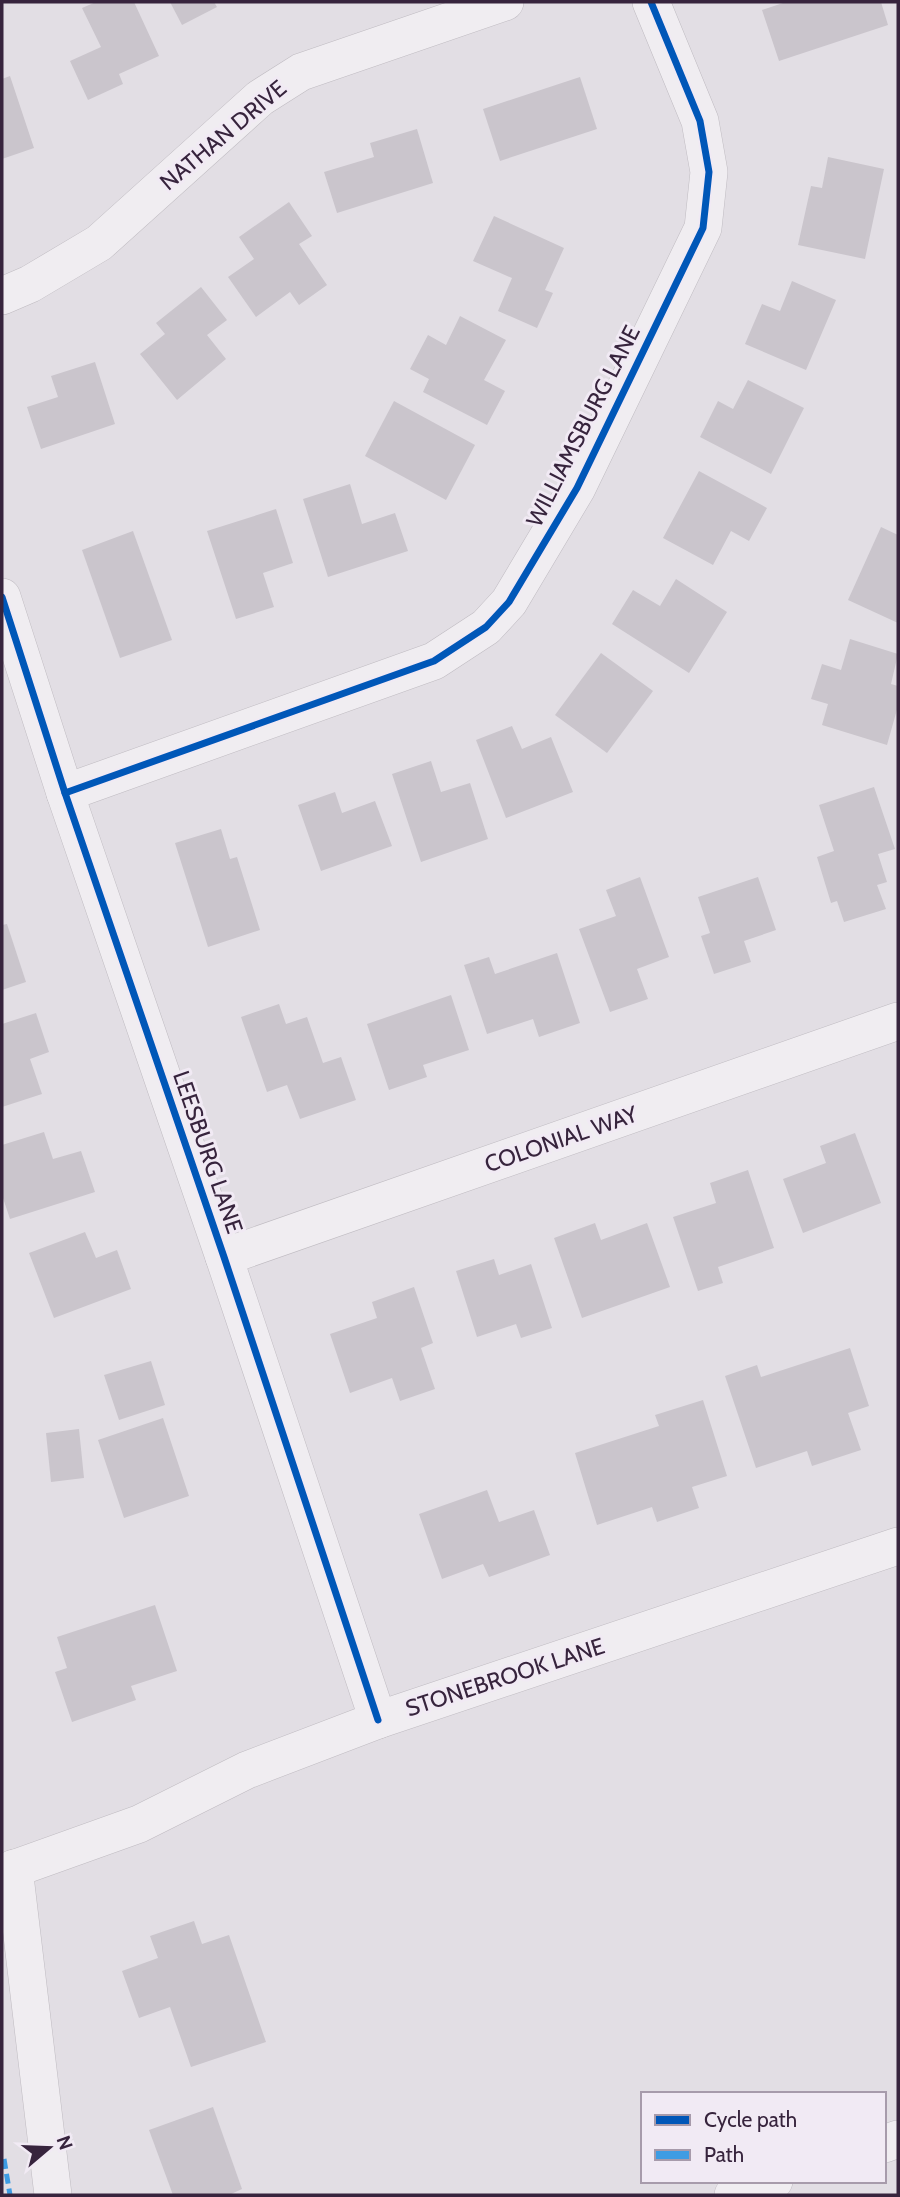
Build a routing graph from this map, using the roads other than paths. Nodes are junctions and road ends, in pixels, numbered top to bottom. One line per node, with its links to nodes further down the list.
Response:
1 (505, 2): 3 (street, NATHAN DRIVE)
2 (651, 2): 5 (street, WILLIAMSBURG LANE)
3 (2, 296)
4 (2, 597): 5 (street, LEESBURG LANE)
5 (65, 793): 7 (street, LEESBURG LANE)
6 (898, 1021): 7 (street, COLONIAL WAY)
7 (223, 1257): 9 (street, LEESBURG LANE)
8 (898, 1546): 9 (street, STONEBROOK LANE)
9 (378, 1720): 10 (street, STONEBROOK LANE)
10 (8, 1870): 12 (street)
11 (768, 2183): 13 (street)
12 (53, 2195)
13 (733, 2195)

